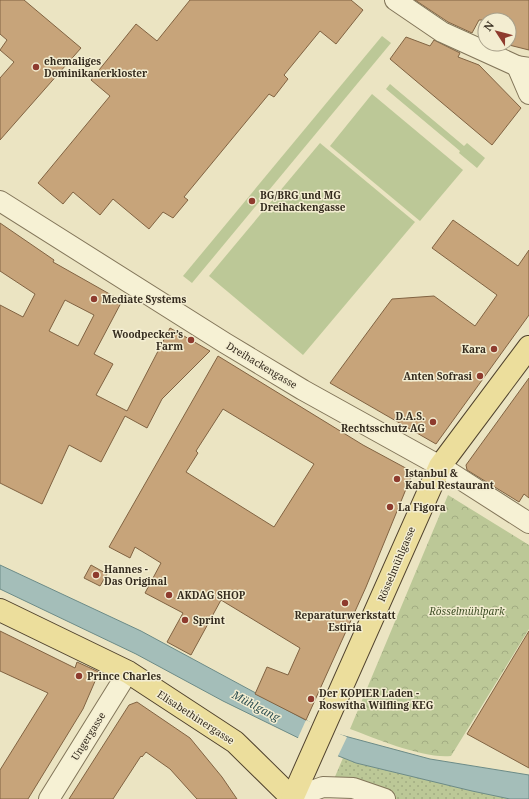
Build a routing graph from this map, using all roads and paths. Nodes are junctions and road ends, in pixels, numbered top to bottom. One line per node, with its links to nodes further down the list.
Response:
1 (395, 0): 2 (street)
2 (523, 67): 3 (street)
3 (529, 94)
4 (0, 201): 6 (street, Dreihackengasse)
5 (529, 347): 6 (main road, Rösselmühlgasse)
6 (440, 466): 7 (street, Dreihackengasse); 11 (main road, Rösselmühlgasse)
7 (529, 523)
8 (0, 610): 9 (main road, Elisabethinergasse)
9 (128, 672): 10 (street, Ungergasse); 11 (main road, Elisabethinergasse)
10 (49, 799)
11 (292, 799): 12 (street)
12 (386, 799)

